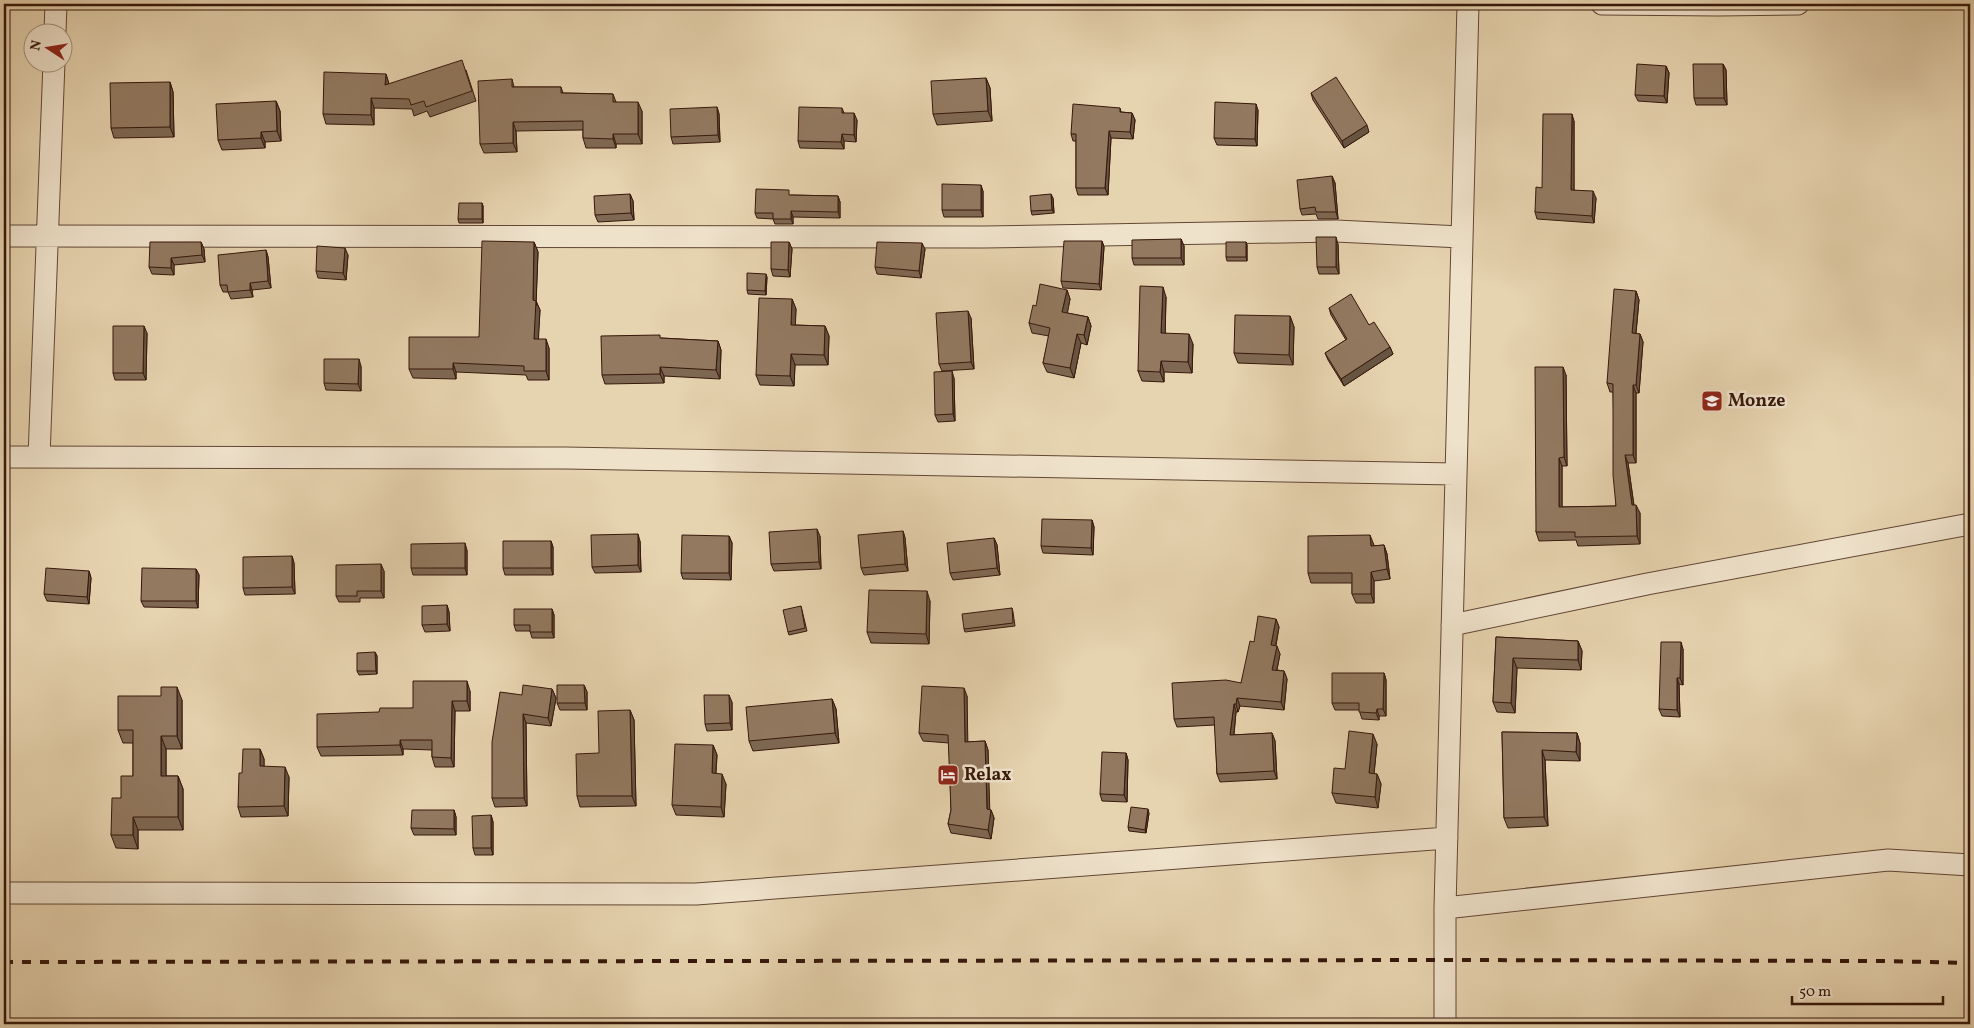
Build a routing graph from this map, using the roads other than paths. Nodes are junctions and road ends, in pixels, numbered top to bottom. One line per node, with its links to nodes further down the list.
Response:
1 (56, 4): 6 (street)
2 (1468, 4): 10 (street)
3 (1602, 4): 4 (street)
4 (1718, 4): 5 (street)
5 (1798, 4)
6 (55, 22)
7 (54, 72): 9 (street)
8 (4, 236): 9 (street)
9 (49, 237): 10 (street); 12 (street)
10 (1461, 237): 13 (street)
11 (4, 457): 12 (street)
12 (39, 457): 13 (street)
13 (1455, 474): 15 (street)
14 (1970, 524): 15 (street)
15 (1452, 625): 16 (street)
16 (1447, 838): 18 (street); 19 (street)
17 (1970, 865): 19 (street)
18 (4, 893)
19 (1445, 908): 20 (street)
20 (1445, 1024)

